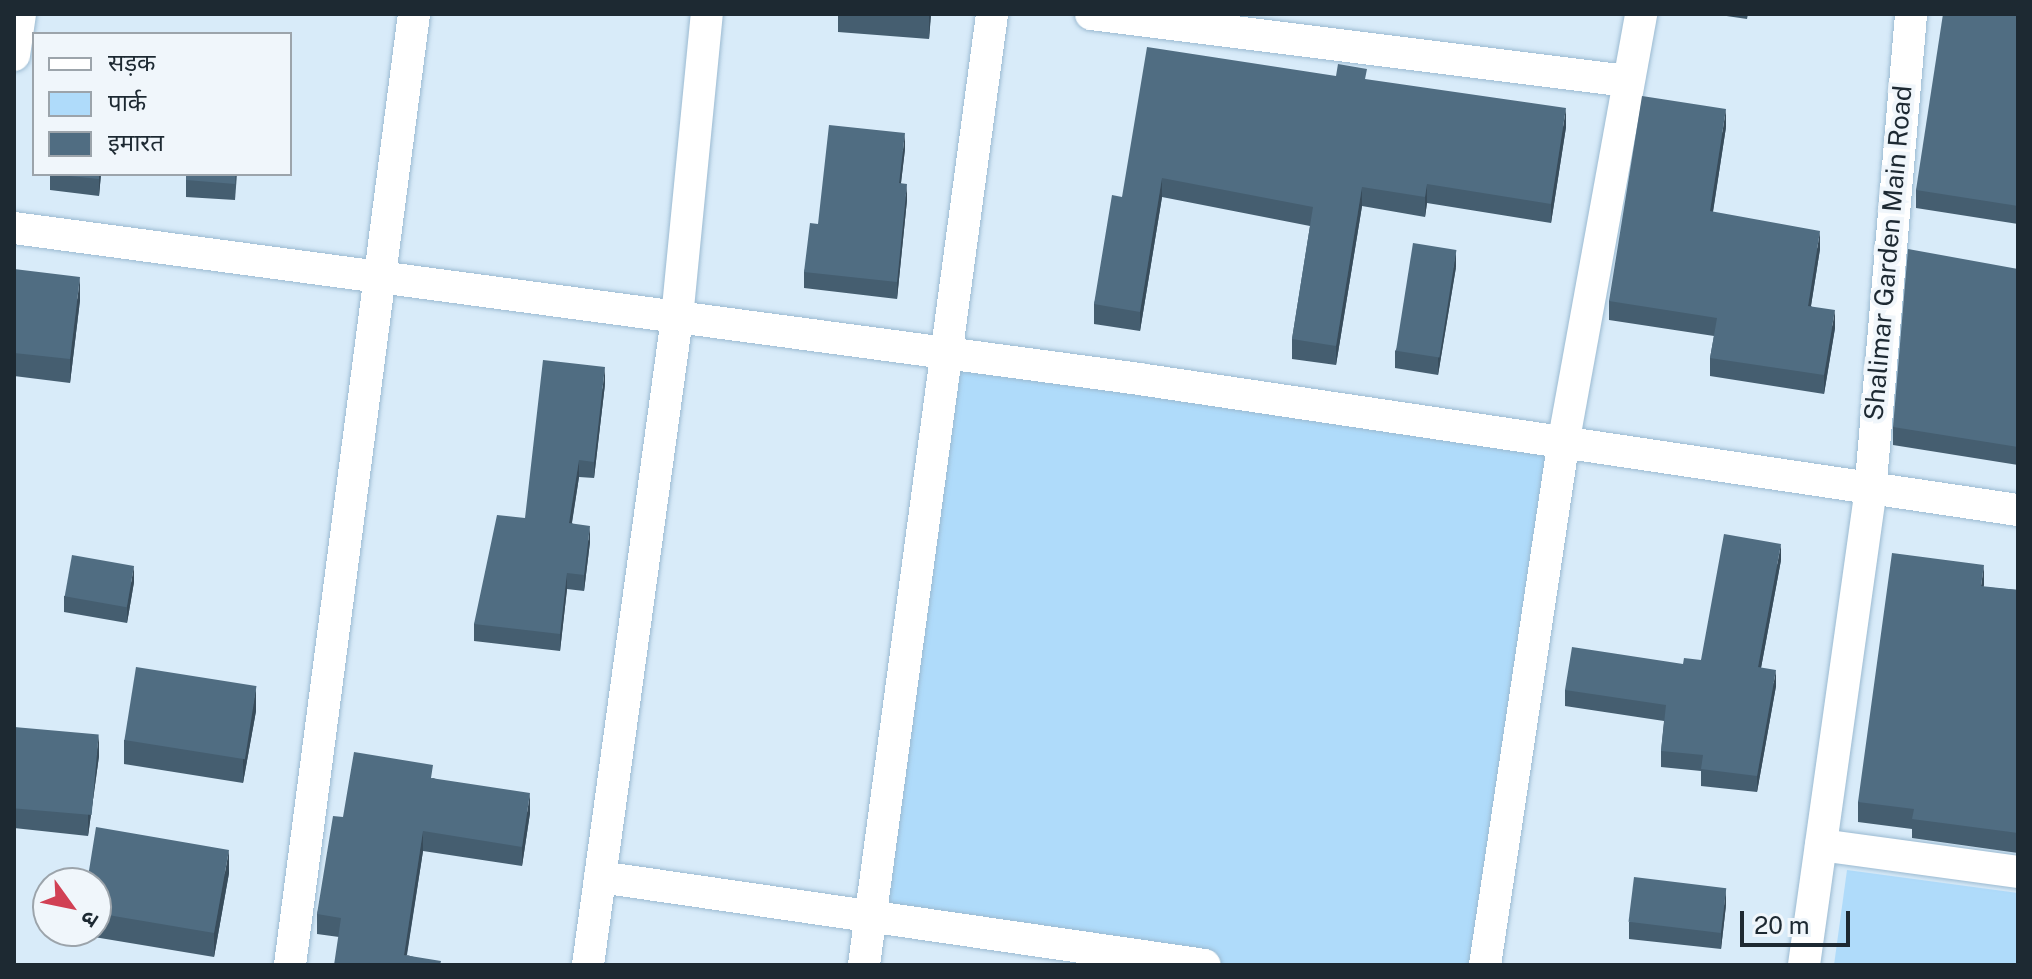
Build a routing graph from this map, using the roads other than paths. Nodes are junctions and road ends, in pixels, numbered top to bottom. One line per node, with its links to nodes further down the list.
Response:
1 (20, 14): 9 (street)
2 (414, 14): 12 (street)
3 (707, 14): 13 (street)
4 (992, 14): 14 (street)
5 (1091, 14): 8 (street)
6 (1641, 14): 10 (street)
7 (1911, 14): 16 (street, Shalimar Garden Main Road)
8 (1294, 28): 10 (street)
9 (14, 55)
10 (1627, 81): 15 (street)
11 (14, 228): 12 (street)
12 (383, 278): 13 (street); 22 (street)
13 (677, 318): 14 (street); 20 (street)
14 (947, 353): 15 (street); 21 (street)
15 (1564, 439): 16 (street); 26 (street)
16 (1870, 493): 17 (street); 18 (street, Shalimar Garden Main Road)
17 (2018, 510)
18 (1821, 845): 19 (street); 27 (street, Shalimar Garden Main Road)
19 (2018, 872)
20 (600, 877): 21 (street); 23 (street)
21 (871, 916): 24 (street); 25 (street)
22 (290, 965)
23 (588, 965)
24 (864, 965)
25 (1205, 965)
26 (1485, 965)
27 (1804, 965)

